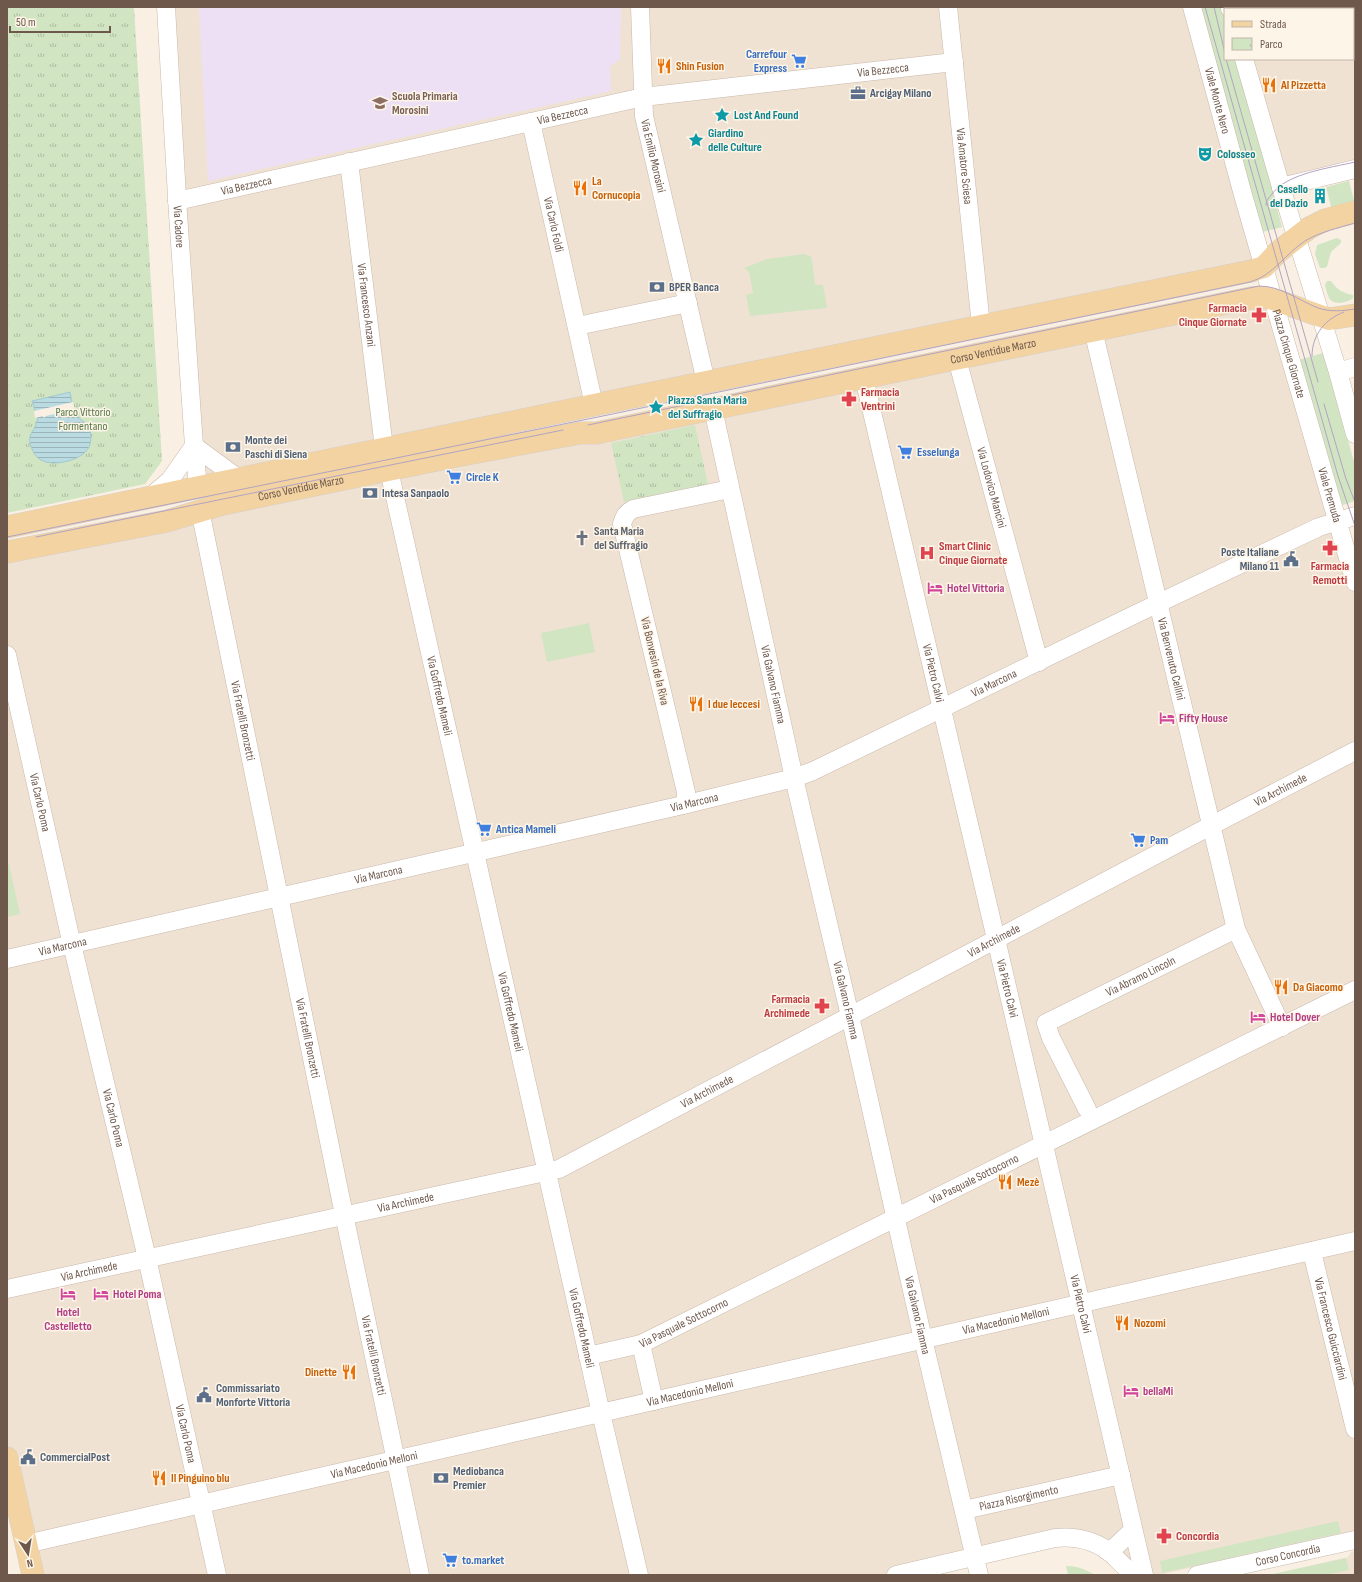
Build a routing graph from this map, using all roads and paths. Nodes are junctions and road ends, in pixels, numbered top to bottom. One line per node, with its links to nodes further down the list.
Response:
1 (166, 7): 13 (street, Via Cadore)
2 (640, 7): 7 (street, Via Emilio Morosini)
3 (948, 7): 6 (street, Via Amatore Sciesa)
4 (1192, 7): 12 (street, Viale Monte Nero)
5 (1244, 60): 11 (street)
6 (954, 62): 7 (street, Via Bezzecca); 22 (street, Via Amatore Sciesa)
7 (643, 97): 8 (street, Via Bezzecca); 18 (street, Via Emilio Morosini)
8 (531, 122): 9 (street, Via Bezzecca); 21 (street, Via Carlo Foldi)
9 (349, 162): 13 (street, Via Bezzecca); 34 (street, Via Francesco Anzani)
10 (1355, 169): 11 (street)
11 (1280, 187): 15 (street)
12 (1243, 195): 16 (street, Piazza Cinque Giornate)
13 (177, 201): 33 (street, Via Cadore)
14 (1355, 212): 15 (main road)
15 (1296, 236): 16 (main road); 20 (street)
16 (1264, 267): 17 (street, Piazza Cinque Giornate); 22 (main road)
17 (1273, 299): 20 (main road, Piazza Cinque Giornate); 23 (main road, Corso Ventidue Marzo); 30 (street, Piazza Cinque Giornate)
18 (688, 303): 21 (street); 28 (street)
19 (1355, 315): 20 (main road, Piazza Cinque Giornate)
20 (1320, 317): 26 (street)
21 (577, 326): 29 (street)
22 (981, 326): 28 (main road)
23 (1093, 330): 24 (main road, Corso Ventidue Marzo); 44 (street, Via Benvenuto Cellini)
24 (957, 359): 27 (main road, Corso Ventidue Marzo); 46 (street, Via Lodovico Mancini)
25 (1355, 367): 26 (street)
26 (1338, 372): 32 (street)
27 (864, 378): 31 (main road, Corso Ventidue Marzo); 47 (street, Via Pietro Calvi)
28 (706, 382): 29 (main road); 31 (main road)
29 (594, 405): 34 (main road, Corso Ventidue Marzo)
30 (1304, 408): 40 (street, Viale Premuda)
31 (713, 409): 35 (main road, Corso Ventidue Marzo); 37 (street)
32 (1355, 434)
33 (194, 446): 36 (street); 38 (street); 39 (street, Via Cadore)
34 (384, 448): 35 (street, Via Goffredo Mameli); 36 (main road, Corso Ventidue Marzo)
35 (389, 470): 39 (main road, Corso Ventidue Marzo); 52 (street, Via Goffredo Mameli)
36 (239, 479): 39 (main road, Corso Ventidue Marzo)
37 (730, 489): 49 (street, Via Galvano Fiamma); 50 (street, Via Bonvesin de la Riva)
38 (149, 498): 39 (main road, Corso Ventidue Marzo); 41 (main road, Corso Ventidue Marzo)
39 (199, 499): 42 (main road, Corso Ventidue Marzo); 53 (street, Via Fratelli Bronzetti)
40 (1347, 519): 43 (street, Viale Premuda); 44 (street, Via Marcona)
41 (7, 527)
42 (7, 552)
43 (1355, 582)
44 (1158, 603): 46 (street, Via Marcona); 51 (street, Via Benvenuto Cellini)
45 (7, 659): 56 (street, Via Carlo Poma)
46 (1039, 662): 47 (street, Via Marcona)
47 (941, 708): 49 (street, Via Marcona); 55 (street, Via Pietro Calvi)
48 (1355, 751): 51 (street, Via Archimede)
49 (794, 778): 50 (street, Via Marcona); 59 (street, Via Galvano Fiamma)
50 (683, 805): 52 (street, Via Marcona)
51 (1211, 826): 54 (street, Via Benvenuto Cellini); 55 (street, Via Archimede)
52 (474, 852): 53 (street, Via Marcona); 63 (street, Via Goffredo Mameli)
53 (279, 897): 56 (street, Via Marcona); 64 (street, Via Fratelli Bronzetti)
54 (1236, 929): 60 (street, Via Benvenuto Cellini); 61 (street, Via Abramo Lincoln)
55 (996, 939): 59 (street, Via Archimede); 62 (street, Via Pietro Calvi)
56 (72, 944): 57 (street, Via Marcona); 68 (street, Via Carlo Poma)
57 (7, 959)
58 (1355, 990): 60 (street, Via Pasquale Sottocorno)
59 (850, 1016): 63 (street, Via Archimede); 65 (street, Via Galvano Fiamma)
60 (1282, 1027): 62 (street, Via Pasquale Sottocorno)
61 (1087, 1109)
62 (1043, 1145): 65 (street, Via Pasquale Sottocorno); 70 (street, Via Pietro Calvi)
63 (547, 1171): 64 (street, Via Archimede); 73 (street, Via Goffredo Mameli)
64 (344, 1215): 68 (street, Via Archimede); 78 (street, Via Fratelli Bronzetti)
65 (896, 1217): 71 (street, Via Galvano Fiamma); 72 (street, Via Pasquale Sottocorno)
66 (1355, 1241): 67 (street, Via Macedonio Melloni)
67 (1312, 1252): 70 (street, Via Macedonio Melloni); 76 (street, Via Francesco Guicciardini)
68 (147, 1258): 69 (street, Via Archimede); 80 (street, Via Carlo Poma)
69 (7, 1289)
70 (1080, 1304): 71 (street, Via Macedonio Melloni); 79 (street, Via Pietro Calvi)
71 (923, 1339): 74 (street, Via Macedonio Melloni); 81 (street, Via Galvano Fiamma)
72 (640, 1344): 73 (street, Via Pasquale Sottocorno); 74 (street)
73 (588, 1356): 75 (street, Via Goffredo Mameli)
74 (654, 1401): 75 (street, Via Macedonio Melloni)
75 (601, 1413): 78 (street, Via Macedonio Melloni); 92 (street, Via Goffredo Mameli)
76 (1355, 1429)
77 (7, 1458): 84 (main road)
78 (396, 1460): 80 (street, Via Macedonio Melloni); 91 (street, Via Fratelli Bronzetti)
79 (1121, 1475): 81 (street, Piazza Risorgimento); 82 (street, Via Pietro Calvi)
80 (201, 1504): 84 (street, Via Macedonio Melloni); 90 (street, Via Carlo Poma)
81 (964, 1510): 87 (street, Piazza Risorgimento)
82 (1133, 1530): 86 (street); 95 (street, Via Pietro Calvi)
83 (1355, 1540): 96 (street, Corso Concordia)
84 (26, 1544): 89 (main road)
85 (1355, 1548): 97 (street, Corso Concordia)
86 (1107, 1550): 87 (street); 88 (street)
87 (975, 1556): 93 (street); 94 (street, Piazza Risorgimento)
88 (1129, 1572)
89 (33, 1575)
90 (217, 1575)
91 (420, 1575)
92 (639, 1575)
93 (896, 1575)
94 (979, 1575)
95 (1144, 1575)
96 (1197, 1575)
97 (1250, 1575)

